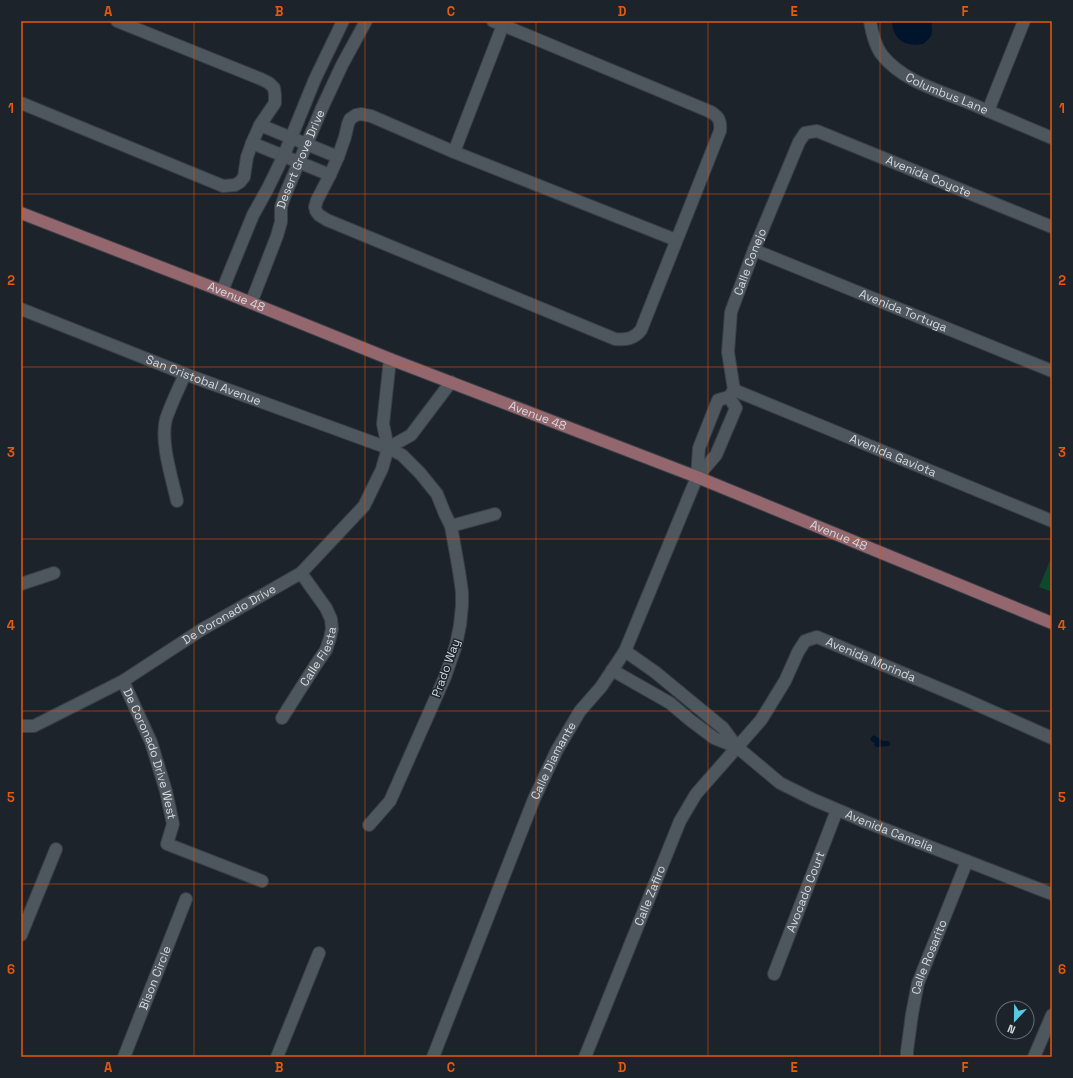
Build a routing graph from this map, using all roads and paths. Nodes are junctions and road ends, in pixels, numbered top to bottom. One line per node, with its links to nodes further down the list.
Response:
1 (116, 21): 9 (street)
2 (344, 21): 6 (street); 11 (street, Desert Grove Drive)
3 (870, 21): 8 (street, Columbus Lane)
4 (1024, 21): 8 (street)
5 (498, 23): 15 (street); 24 (street)
6 (364, 25): 14 (street, Desert Grove Drive)
7 (21, 103): 13 (street)
8 (988, 111): 12 (street, Columbus Lane)
9 (260, 125): 11 (street); 13 (street)
10 (805, 133): 23 (street, Avenida Coyote); 25 (street, Calle Conejo)
11 (291, 138): 14 (street); 16 (street, Desert Grove Drive)
12 (1052, 138)
13 (252, 143): 16 (street)
14 (306, 144): 17 (street); 18 (street, Desert Grove Drive)
15 (454, 152): 17 (street); 24 (street)
16 (284, 155): 18 (street); 20 (street, Desert Grove Drive)
17 (338, 157): 19 (street)
18 (299, 162): 19 (street); 21 (street, Desert Grove Drive)
19 (330, 175): 24 (street)
20 (268, 188): 21 (street); 26 (street, Desert Grove Drive)
21 (285, 195): 27 (street, Desert Grove Drive)
22 (21, 213): 26 (main road, Avenue 48)
23 (1052, 227)
24 (676, 240)
25 (754, 250): 30 (street, Avenida Tortuga); 33 (street, Calle Conejo)
26 (222, 291): 27 (main road, Avenue 48)
27 (251, 303): 29 (main road, Avenue 48)
28 (21, 309): 31 (street, San Cristobal Avenue)
29 (390, 359): 32 (main road, Avenue 48); 34 (street, De Coronado Drive)
30 (1052, 371)
31 (185, 374): 34 (street, San Cristobal Avenue); 36 (street)
32 (451, 382): 34 (street); 35 (main road, Avenue 48)
33 (731, 393): 35 (street); 35 (street, Calle Conejo); 38 (street, Avenida Gaviota)
34 (388, 448): 39 (street, Prado Way); 41 (street, De Coronado Drive)
35 (697, 477): 43 (main road, Avenue 48); 44 (street, Calle Diamante)
36 (177, 501)
37 (495, 514): 39 (street)
38 (1052, 521)
39 (451, 526): 56 (street, Prado Way)
40 (54, 573): 42 (street)
41 (301, 573): 46 (street, De Coronado Drive); 49 (street, Calle Fiesta)
42 (21, 584)
43 (1052, 623)
44 (625, 651): 45 (street, Calle Diamante); 47 (street, Avenida Camelia)
45 (612, 670): 48 (street, Avenida Camelia); 69 (street, Calle Diamante)
46 (123, 682): 51 (street, De Coronado Drive); 59 (street, De Coronado Drive West)
47 (669, 684): 48 (street); 54 (street, Avenida Camelia)
48 (659, 696): 54 (street, Avenida Camelia)
49 (282, 718)
50 (21, 726): 51 (street, De Coronado Drive)
51 (34, 726): 52 (street)
52 (21, 732)
53 (1052, 738): 54 (street, Avenida Morinda)
54 (737, 747): 55 (street, Avenida Camelia); 66 (street, Calle Zafiro)
55 (837, 810): 58 (street, Avenida Camelia); 64 (street, Avocado Court)
56 (370, 825)
57 (56, 848): 62 (street)
58 (966, 861): 60 (street, Avenida Camelia); 70 (street, Calle Rosarito)
59 (262, 880)
60 (1052, 894)
61 (186, 899): 67 (street, Bison Circle)
62 (21, 935)
63 (319, 953): 68 (street)
64 (774, 974)
65 (1052, 1015): 71 (street)
66 (588, 1056)
67 (124, 1057)
68 (277, 1057)
69 (433, 1057)
70 (907, 1057)
71 (1034, 1057)

